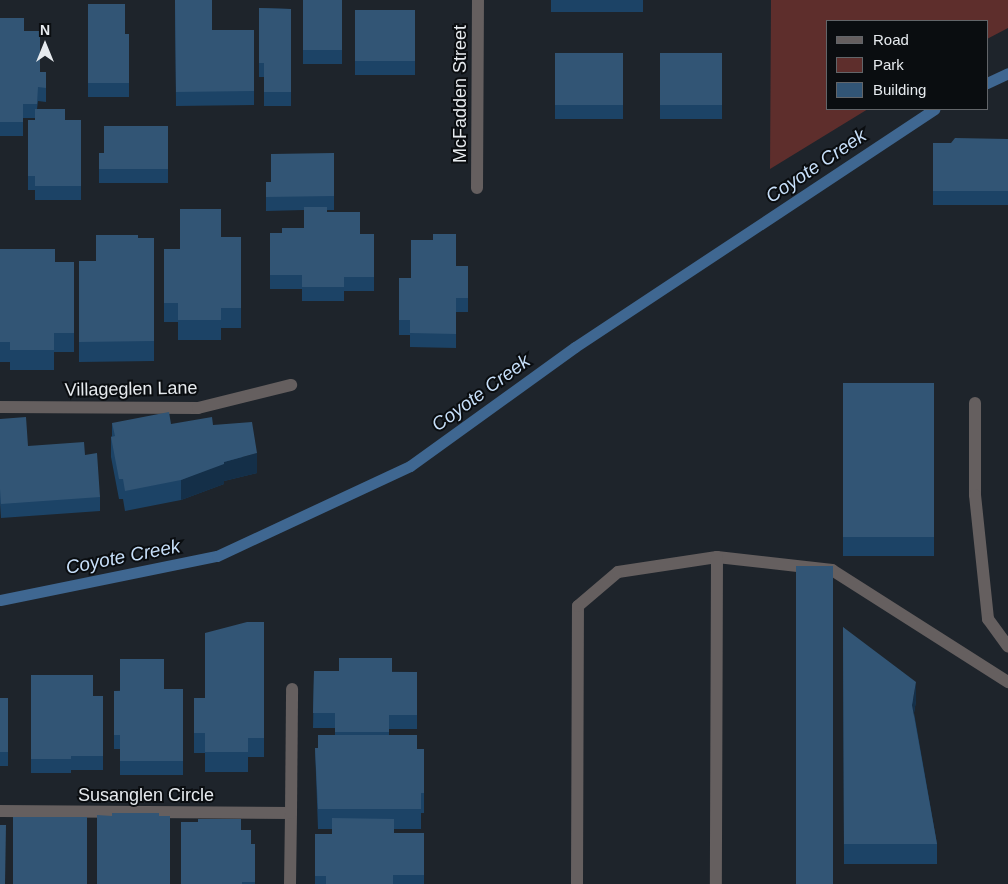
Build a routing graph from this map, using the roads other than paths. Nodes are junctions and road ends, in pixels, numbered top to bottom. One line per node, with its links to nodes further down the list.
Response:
1 (478, 0): 2 (street, McFadden Street)
2 (477, 188)
3 (290, 385): 5 (street, Villageglen Lane)
4 (975, 403): 7 (street)
5 (0, 407)
6 (717, 557): 8 (street); 13 (street); 14 (street)
7 (1008, 647)
8 (1008, 682)
9 (292, 689): 11 (street)
10 (0, 811): 11 (street, Susanglen Circle)
11 (291, 813): 12 (street)
12 (290, 884)
13 (577, 884)
14 (716, 884)

